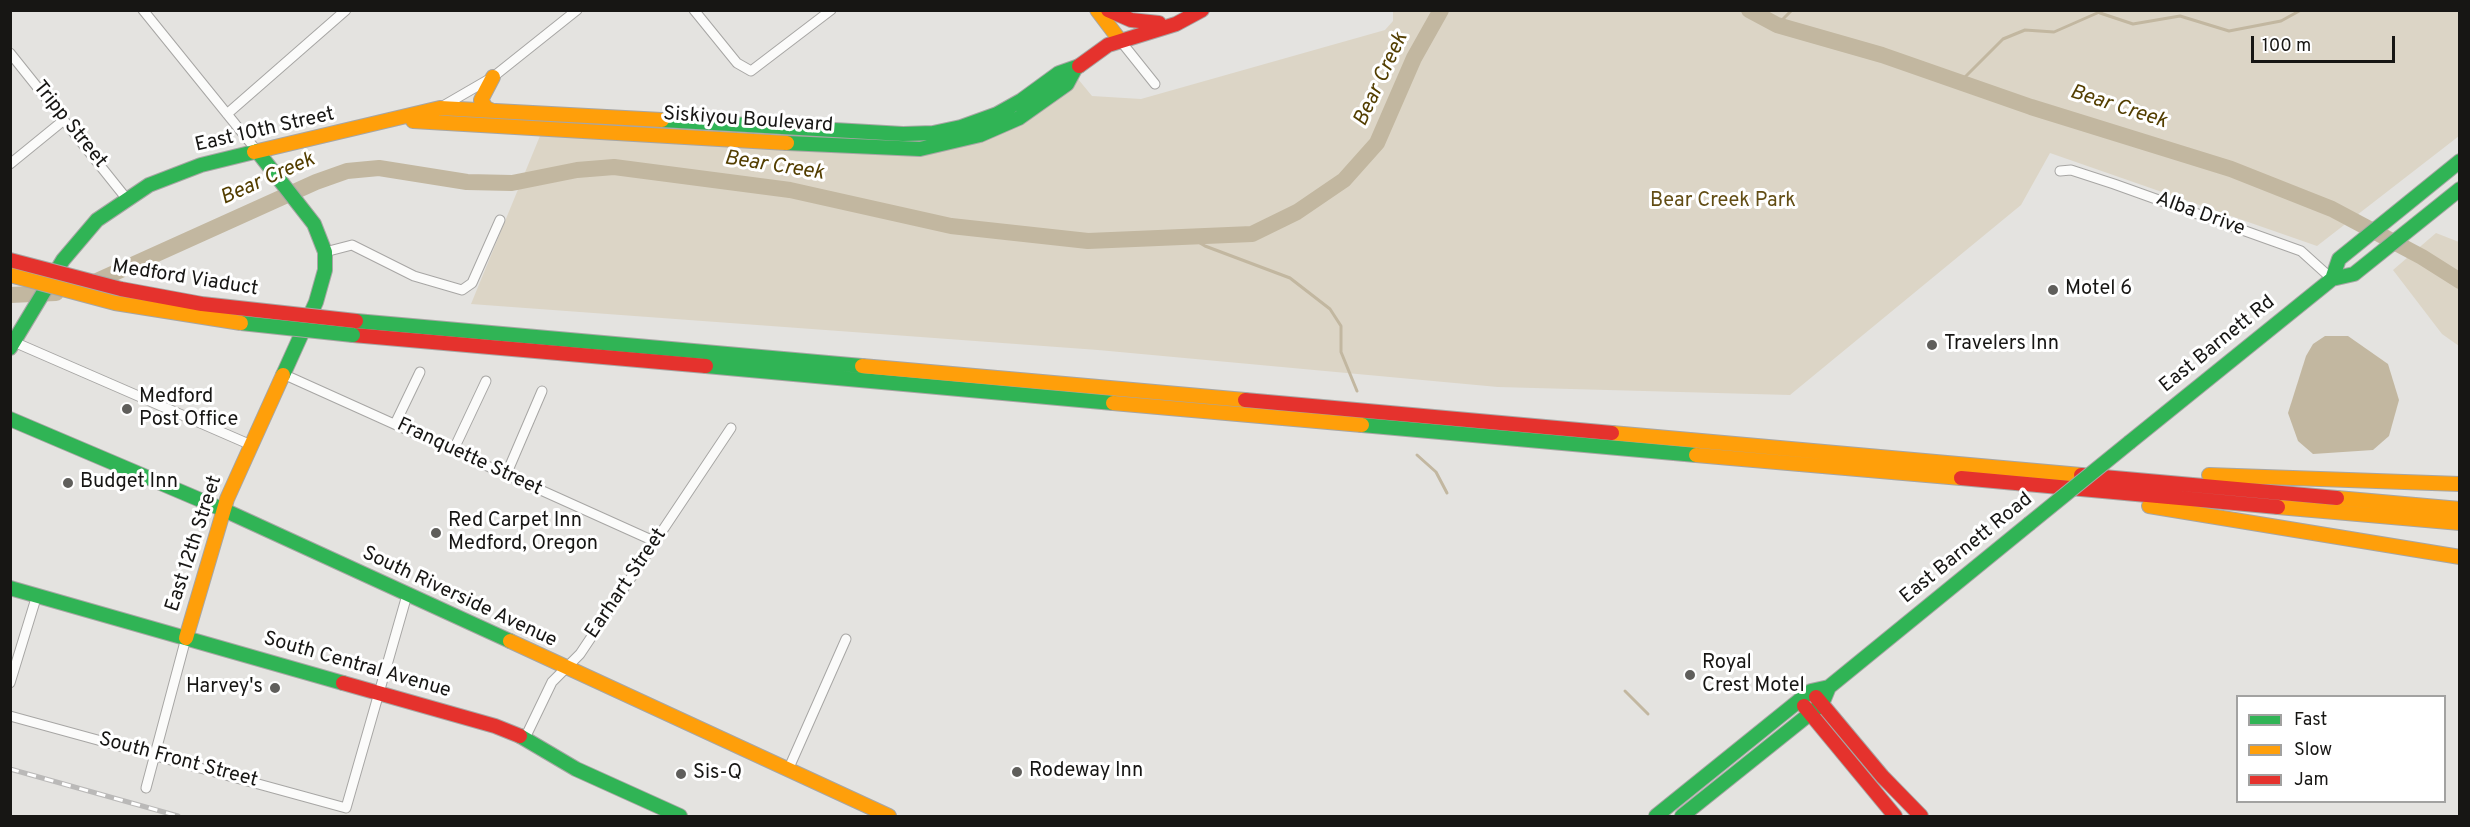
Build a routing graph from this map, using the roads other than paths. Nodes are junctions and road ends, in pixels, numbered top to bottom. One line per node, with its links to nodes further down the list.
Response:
1 (143, 10): 17 (street)
2 (346, 10): 17 (street)
3 (577, 10): 13 (street, East 10th Street)
4 (694, 10): 5 (street)
5 (831, 10)
6 (1097, 10): 10 (main road)
7 (1108, 10): 9 (main road)
8 (1202, 10): 9 (main road, Siskiyou Boulevard)
9 (1176, 24): 10 (main road, Siskiyou Boulevard)
10 (1119, 39): 12 (main road, Siskiyou Boulevard); 14 (street)
11 (10, 53): 18 (street, Tripp Street)
12 (1075, 69): 16 (main road, Siskiyou Boulevard); 19 (main road, Siskiyou Boulevard)
13 (493, 77): 15 (street, East 10th Street); 16 (main road)
14 (1155, 84)
15 (440, 108): 16 (main road, Siskiyou Boulevard); 19 (main road, East 10th Street)
16 (493, 111)
17 (227, 114): 20 (street)
18 (64, 120): 22 (street); 25 (street, Tripp Street)
19 (393, 121): 20 (main road, East 10th Street)
20 (257, 151): 25 (main road, East 10th Street); 27 (main road)
21 (2460, 161): 30 (main road, East Barnett Rd)
22 (10, 164)
23 (2060, 171): 30 (street, Alba Drive)
24 (2460, 189): 30 (main road, East Barnett Rd)
25 (126, 198): 32 (main road, East 10th Street, bridge)
26 (500, 220): 27 (street)
27 (323, 246): 34 (main road, East 12th Street)
28 (10, 260): 31 (main road, Medford Viaduct, bridge)
29 (10, 274): 31 (main road, Medford Viaduct, bridge)
30 (2332, 279): 40 (main road, East Barnett Rd)
31 (354, 328): 43 (main road); 46 (main road)
32 (15, 340): 41 (street)
33 (420, 372): 38 (street)
34 (284, 374): 38 (street, Franquette Street); 41 (main road, East 12th Street)
35 (486, 381): 42 (street)
36 (542, 391): 44 (street)
37 (10, 419): 48 (main road, South Riverside Avenue)
38 (395, 424): 42 (street, Franquette Street)
39 (731, 428): 50 (street, Earhart Street)
40 (2130, 442): 59 (main road, East Barnett Road, bridge)
41 (251, 445): 48 (main road, East 12th Street)
42 (453, 451): 44 (street, Franquette Street)
43 (2059, 472): 45 (main road); 47 (main road)
44 (506, 476): 50 (street, Franquette Street)
45 (2460, 484)
46 (2041, 486): 49 (main road); 51 (main road)
47 (2460, 509)
48 (224, 510): 54 (main road, South Riverside Avenue); 55 (main road, East 12th Street)
49 (2460, 523)
50 (656, 542): 57 (street, Earhart Street)
51 (2460, 557)
52 (10, 588): 53 (main road, South Central Avenue)
53 (37, 595): 55 (main road, South Central Avenue); 58 (street)
54 (407, 595): 57 (main road, South Riverside Avenue); 61 (street)
55 (186, 638): 61 (main road, South Central Avenue); 67 (street, East 12th Street)
56 (846, 639): 68 (street)
57 (563, 668): 66 (street, Earhart Street); 68 (main road, South Riverside Avenue)
58 (10, 683)
59 (1829, 687): 60 (main road, East Barnett Road); 63 (main road, East Barnett Road)
60 (1810, 691): 62 (main road, East Barnett Road); 63 (main road)
61 (378, 692): 66 (main road, South Central Avenue); 67 (street, South Front Street)
62 (1799, 700): 64 (main road); 72 (main road, East Barnett Road)
63 (1822, 704): 64 (main road); 75 (main road)
64 (1810, 713): 73 (main road); 74 (main road)
65 (10, 716): 67 (street, South Front Street)
66 (525, 738): 70 (main road, South Central Avenue)
67 (154, 755): 69 (street, East 12th Street)
68 (788, 770): 71 (main road, South Riverside Avenue)
69 (146, 788)
70 (680, 816)
71 (889, 816)
72 (1656, 816)
73 (1682, 816)
74 (1895, 816)
75 (1921, 816)

